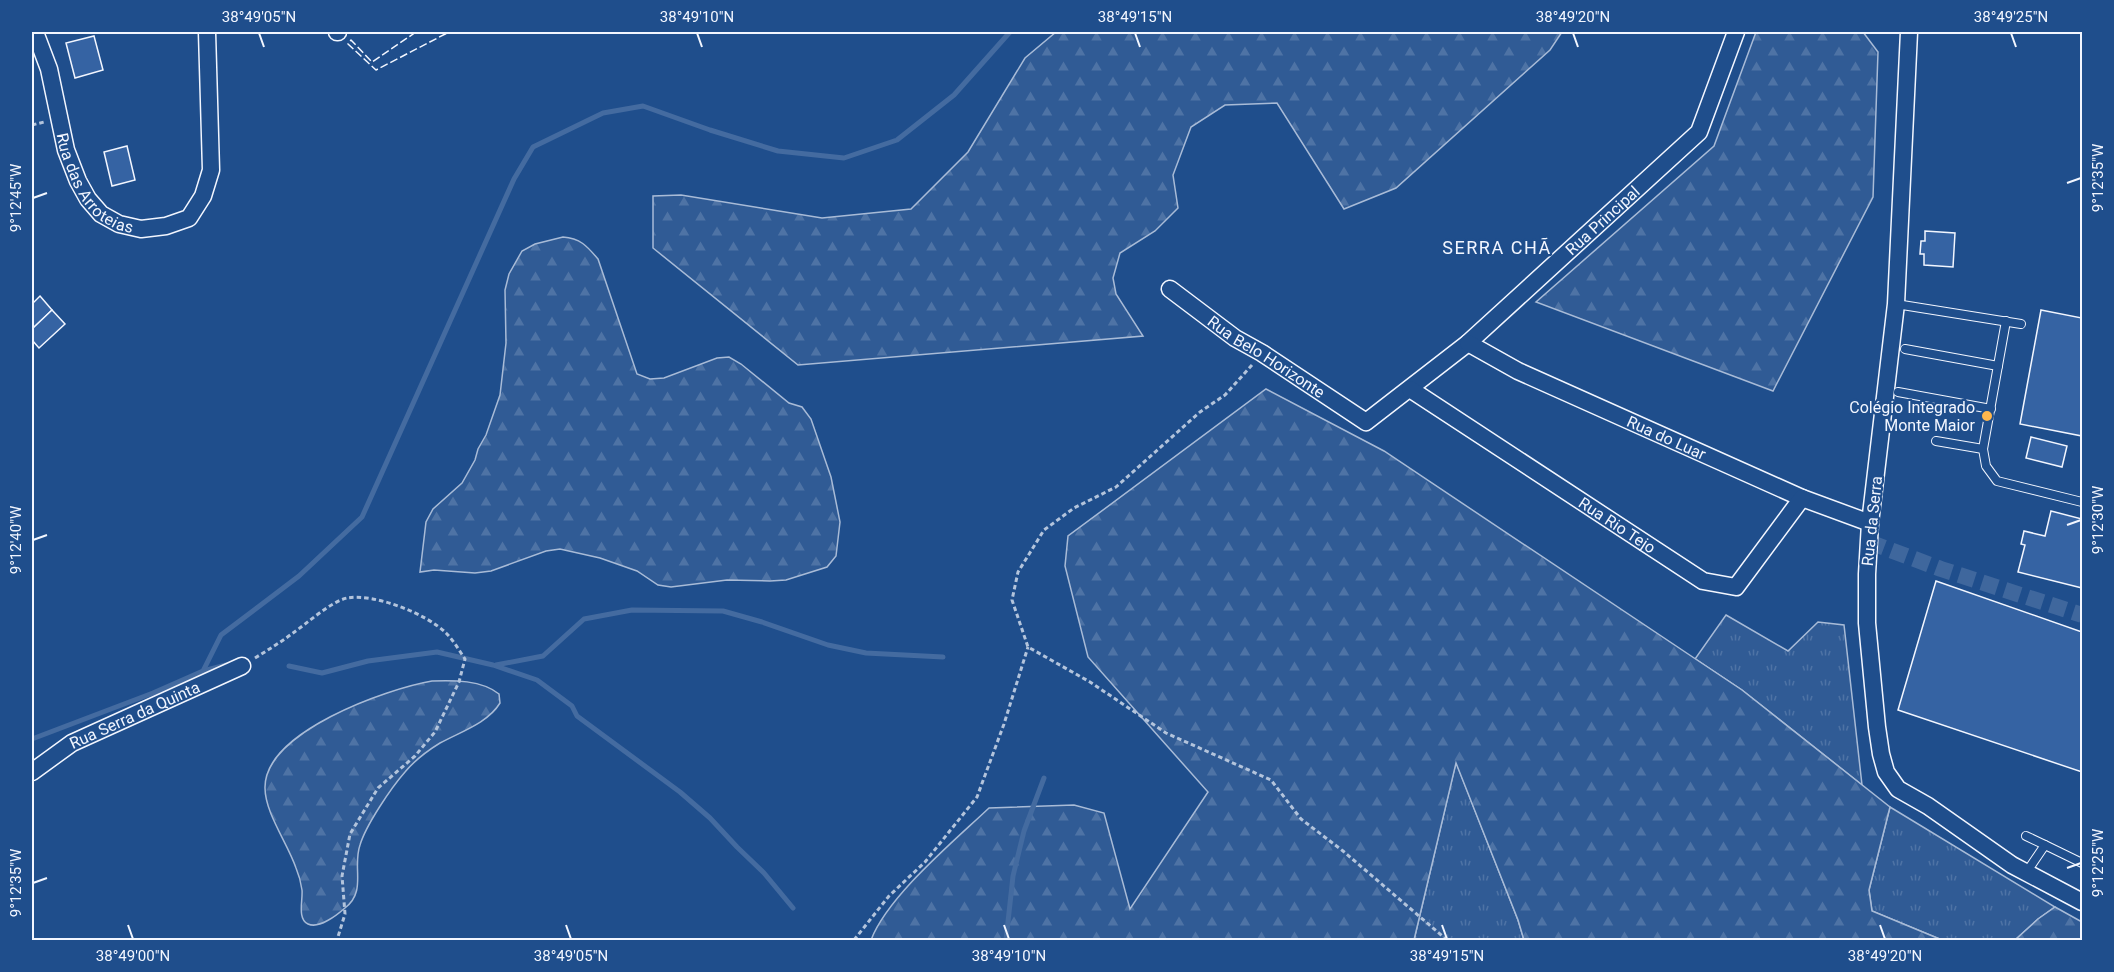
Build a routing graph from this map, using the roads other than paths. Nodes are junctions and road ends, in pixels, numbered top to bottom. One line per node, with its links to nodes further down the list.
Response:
1 (35, 32): 2 (street, Rua das Arroteias)
2 (207, 32)
3 (1736, 32): 9 (street, Rua Principal)
4 (1909, 32): 6 (street, Rua da Serra)
5 (1170, 289): 15 (street, Rua Belo Horizonte)
6 (1896, 304): 7 (lane); 20 (street, Rua da Serra)
7 (2006, 321): 8 (lane); 11 (lane)
8 (2021, 324)
9 (1468, 343): 12 (street, Rua Principal); 18 (street, Rua do Luar)
10 (1905, 349): 11 (lane)
11 (1998, 366): 14 (lane)
12 (1410, 389): 15 (street, Rua Principal); 18 (street, Rua Rio Tejo)
13 (1898, 392): 14 (lane)
14 (1990, 409): 17 (lane)
15 (1366, 422)
16 (1936, 441): 17 (lane)
17 (1983, 449): 19 (lane)
18 (1802, 498): 20 (street, Rua do Luar)
19 (2082, 502)
20 (1870, 523): 26 (street, Rua da Serra)
21 (242, 666): 22 (street, Rua Serra da Quinta)
22 (32, 772)
23 (2026, 836): 24 (lane)
24 (2045, 845): 25 (lane); 26 (lane)
25 (2082, 863)
26 (2026, 873): 27 (street, Rua da Serra)
27 (2082, 902)

